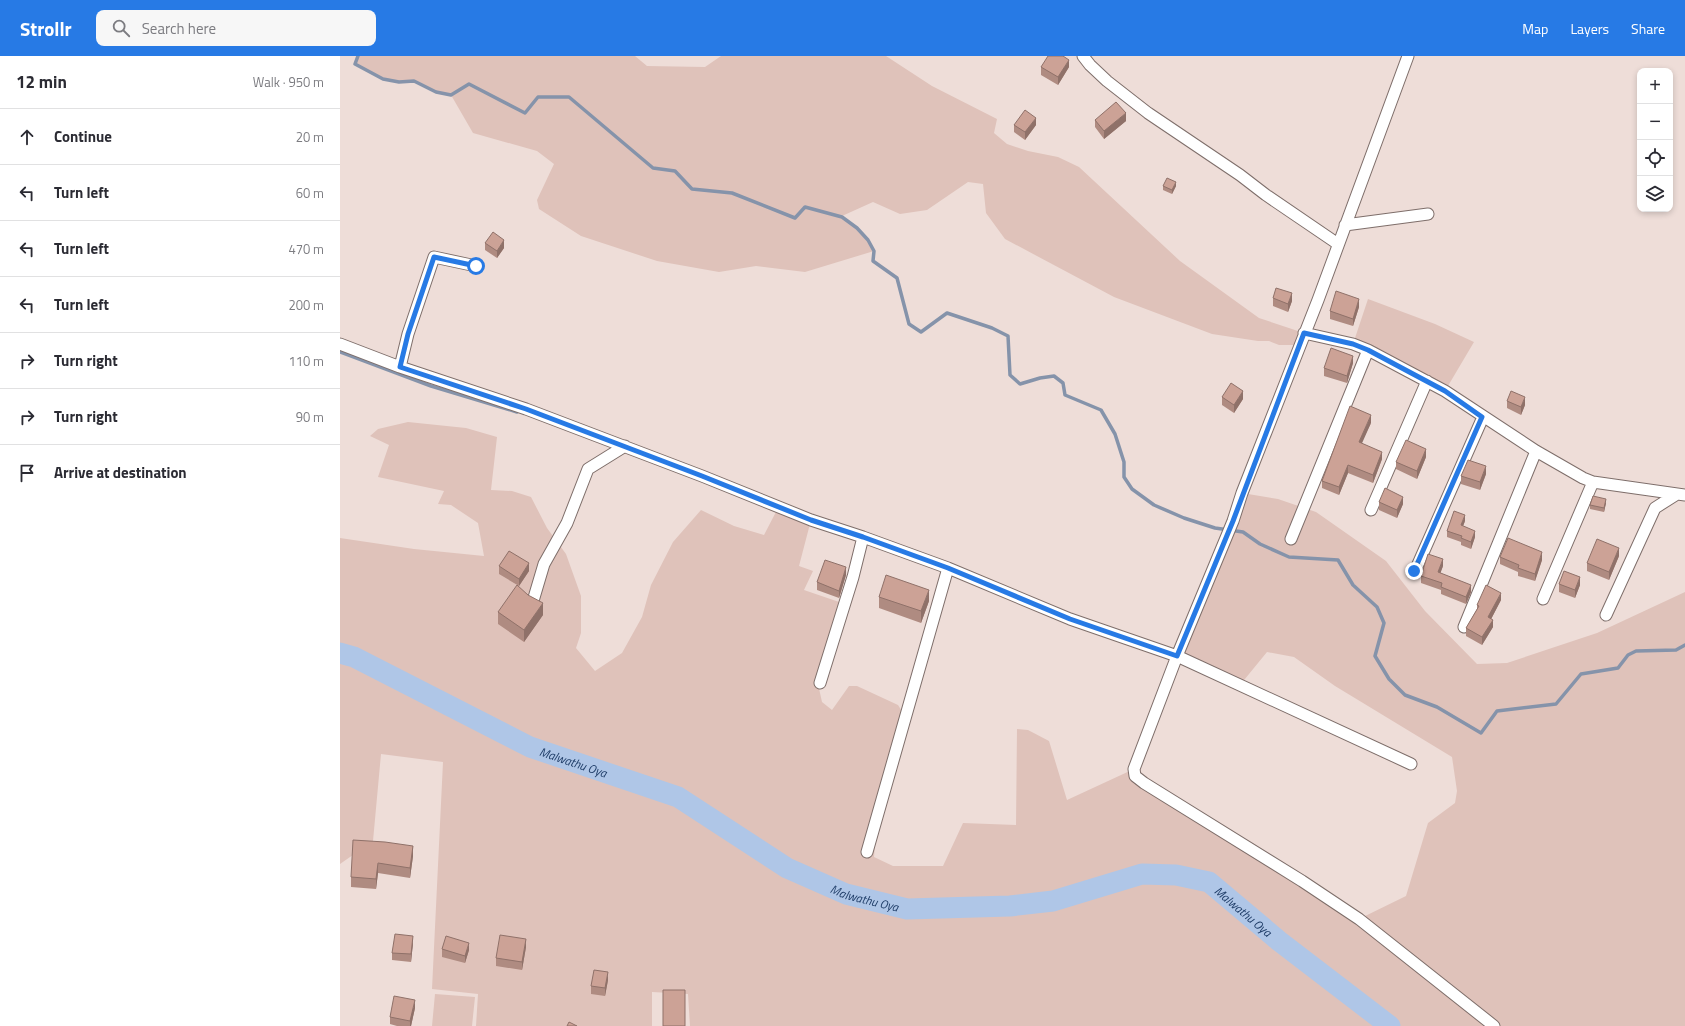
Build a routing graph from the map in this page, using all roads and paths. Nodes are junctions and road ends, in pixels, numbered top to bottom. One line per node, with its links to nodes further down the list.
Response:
1 (1083, 56): 5 (street)
2 (1408, 56): 4 (street)
3 (1428, 214): 4 (street)
4 (1345, 224): 5 (street)
5 (1338, 244): 7 (street)
6 (476, 266): 10 (street)
7 (1304, 333): 9 (street); 26 (street)
8 (340, 344): 10 (street)
9 (1368, 350): 11 (street); 19 (street)
10 (400, 367): 13 (street)
11 (1428, 381): 12 (street); 17 (street)
12 (1482, 417): 14 (street); 21 (street)
13 (625, 446): 18 (street); 23 (street)
14 (1536, 451): 15 (street); 25 (street)
15 (1593, 482): 16 (street); 22 (street)
16 (1681, 494): 24 (street)
17 (1371, 510)
18 (863, 537): 20 (street); 27 (street)
19 (1292, 538)
20 (948, 568): 26 (street); 29 (street)
21 (1414, 571)
22 (1543, 599)
23 (533, 601)
24 (1606, 615)
25 (1464, 627)
26 (1177, 656): 28 (street); 30 (street)
27 (820, 683)
28 (1411, 764)
29 (867, 852)
30 (1494, 1026)

